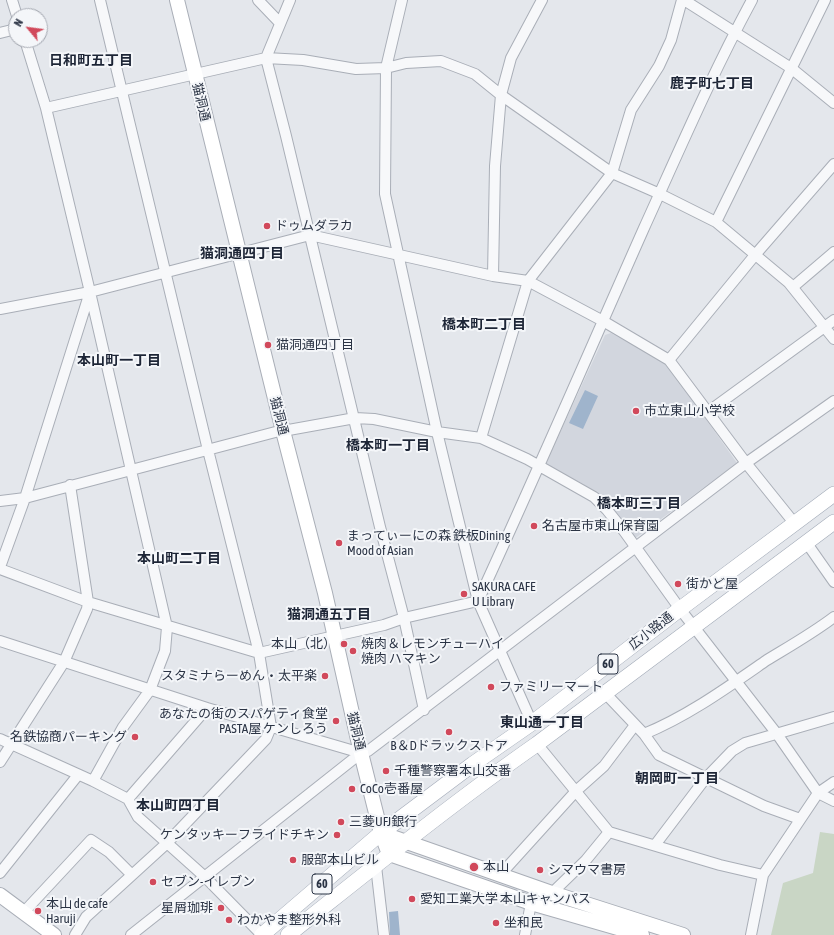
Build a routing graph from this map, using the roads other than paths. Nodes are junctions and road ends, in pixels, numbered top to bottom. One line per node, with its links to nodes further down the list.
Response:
1 (100, 0): 17 (street)
2 (177, 0): 16 (street, 猫洞通)
3 (258, 0): 10 (street)
4 (290, 0): 10 (street)
5 (402, 0): 14 (street)
6 (542, 0): 18 (street)
7 (683, 0): 11 (street); 22 (street)
8 (752, 0): 11 (street)
9 (825, 0): 15 (street)
10 (280, 23): 13 (street)
11 (735, 31): 15 (street); 23 (street)
12 (27, 48): 20 (street)
13 (266, 58): 14 (street); 16 (street); 25 (street)
14 (386, 68): 18 (street); 28 (street)
15 (791, 68): 19 (street); 24 (street)
16 (195, 73): 17 (street); 27 (street, 猫洞通)
17 (121, 91): 20 (street); 30 (street)
18 (501, 95): 22 (street); 31 (street)
19 (834, 103)
20 (46, 108): 34 (street)
21 (834, 164): 29 (street)
22 (612, 173): 23 (street); 32 (street)
23 (660, 194): 24 (street); 37 (street)
24 (716, 222): 29 (street)
25 (310, 235): 27 (street); 28 (street); 43 (street)
26 (834, 252): 33 (street)
27 (239, 254): 30 (street); 44 (street, 猫洞通)
28 (399, 254): 31 (street); 45 (street)
29 (756, 255): 33 (street); 40 (street)
30 (166, 273): 34 (street); 47 (street)
31 (493, 276): 32 (street)
32 (528, 281): 37 (street); 46 (street)
33 (793, 287): 38 (street)
34 (90, 292): 35 (street); 50 (street); 53 (street)
35 (0, 309)
36 (834, 320): 38 (street)
37 (603, 321): 40 (street); 49 (street)
38 (826, 327): 39 (street); 42 (street)
39 (834, 339)
40 (669, 360): 42 (street)
41 (834, 400): 48 (street)
42 (709, 411): 48 (street)
43 (355, 418): 44 (street); 45 (street); 65 (street)
44 (283, 431): 47 (street); 68 (street, 猫洞通)
45 (437, 432): 46 (street); 61 (street)
46 (481, 438): 49 (street)
47 (208, 450): 50 (street); 71 (street)
48 (746, 463): 56 (street); 58 (street)
49 (540, 466): 58 (street); 61 (street)
50 (132, 469): 51 (street); 66 (street)
51 (70, 485): 53 (street); 62 (street)
52 (834, 494): 56 (main road, 広小路通 / 60)
53 (25, 498): 54 (street); 59 (street)
54 (0, 501)
55 (834, 522): 57 (main road, 広小路通 / 60)
56 (795, 524): 63 (main road, 広小路通 / 60)
57 (806, 542): 60 (street); 67 (main road, 広小路通 / 60)
58 (636, 548): 63 (street); 70 (street)
59 (0, 568): 62 (street)
60 (834, 582)
61 (478, 600): 65 (street); 70 (street)
62 (88, 602): 66 (street); 72 (street)
63 (680, 609): 67 (street); 79 (main road, 広小路通 / 60)
64 (834, 617): 73 (street)
65 (404, 618): 68 (street); 77 (street)
66 (167, 626): 71 (street); 74 (street)
67 (694, 626): 73 (street); 75 (main road, 広小路通 / 60)
68 (335, 636): 71 (street); 87 (street, 猫洞通)
69 (0, 641): 72 (street)
70 (500, 651): 77 (street); 79 (street)
71 (259, 653): 81 (street)
72 (64, 662): 74 (street); 85 (street)
73 (736, 682): 82 (street); 83 (street)
74 (150, 690): 76 (street); 91 (street)
75 (605, 693): 80 (street); 86 (main road, 広小路通 / 60)
76 (207, 708): 81 (street); 95 (street)
77 (424, 710): 87 (street)
78 (834, 717): 83 (street)
79 (532, 723): 99 (main road, 広小路通 / 60)
80 (636, 725): 82 (street); 93 (street)
81 (271, 727): 87 (street); 101 (street)
82 (644, 734): 90 (street)
83 (777, 734): 90 (street); 94 (street)
84 (0, 738): 85 (street)
85 (11, 744): 88 (street); 89 (street)
86 (537, 744): 93 (street); 100 (main road, 広小路通 / 60)
87 (361, 753): 99 (street, 猫洞通); 109 (street)
88 (0, 762)
89 (78, 775): 91 (street); 105 (street)
90 (706, 779): 97 (street); 102 (street)
91 (93, 781): 95 (street)
92 (834, 782): 94 (street)
93 (576, 791): 98 (street); 107 (street)
94 (818, 793): 96 (street); 97 (street)
95 (128, 799): 101 (street)
96 (834, 800)
97 (800, 819): 108 (street)
98 (609, 832): 102 (street); 110 (street)
99 (381, 833): 100 (street); 103 (street, 猫洞通); 117 (main road, 広小路通 / 60)
100 (405, 842): 103 (main road, 広小路通 / 60); 107 (street)
101 (166, 844): 106 (street); 109 (street)
102 (655, 845): 108 (street)
103 (389, 854): 104 (main road, 広小路通 / 60); 112 (street)
104 (376, 866): 118 (main road, 広小路通 / 60); 119 (street)
105 (0, 873)
106 (132, 875): 113 (street); 115 (street)
107 (500, 875): 110 (street)
108 (763, 875): 123 (street)
109 (205, 877): 116 (street); 117 (street)
110 (552, 894): 122 (street)
111 (0, 896): 113 (street)
112 (531, 903): 120 (street); 121 (street)
113 (23, 913): 114 (street)
114 (49, 934)
115 (75, 935)
116 (131, 935)
117 (262, 935)
118 (288, 935)
119 (384, 935)
120 (525, 935)
121 (642, 935)
122 (683, 935)
123 (751, 935)

